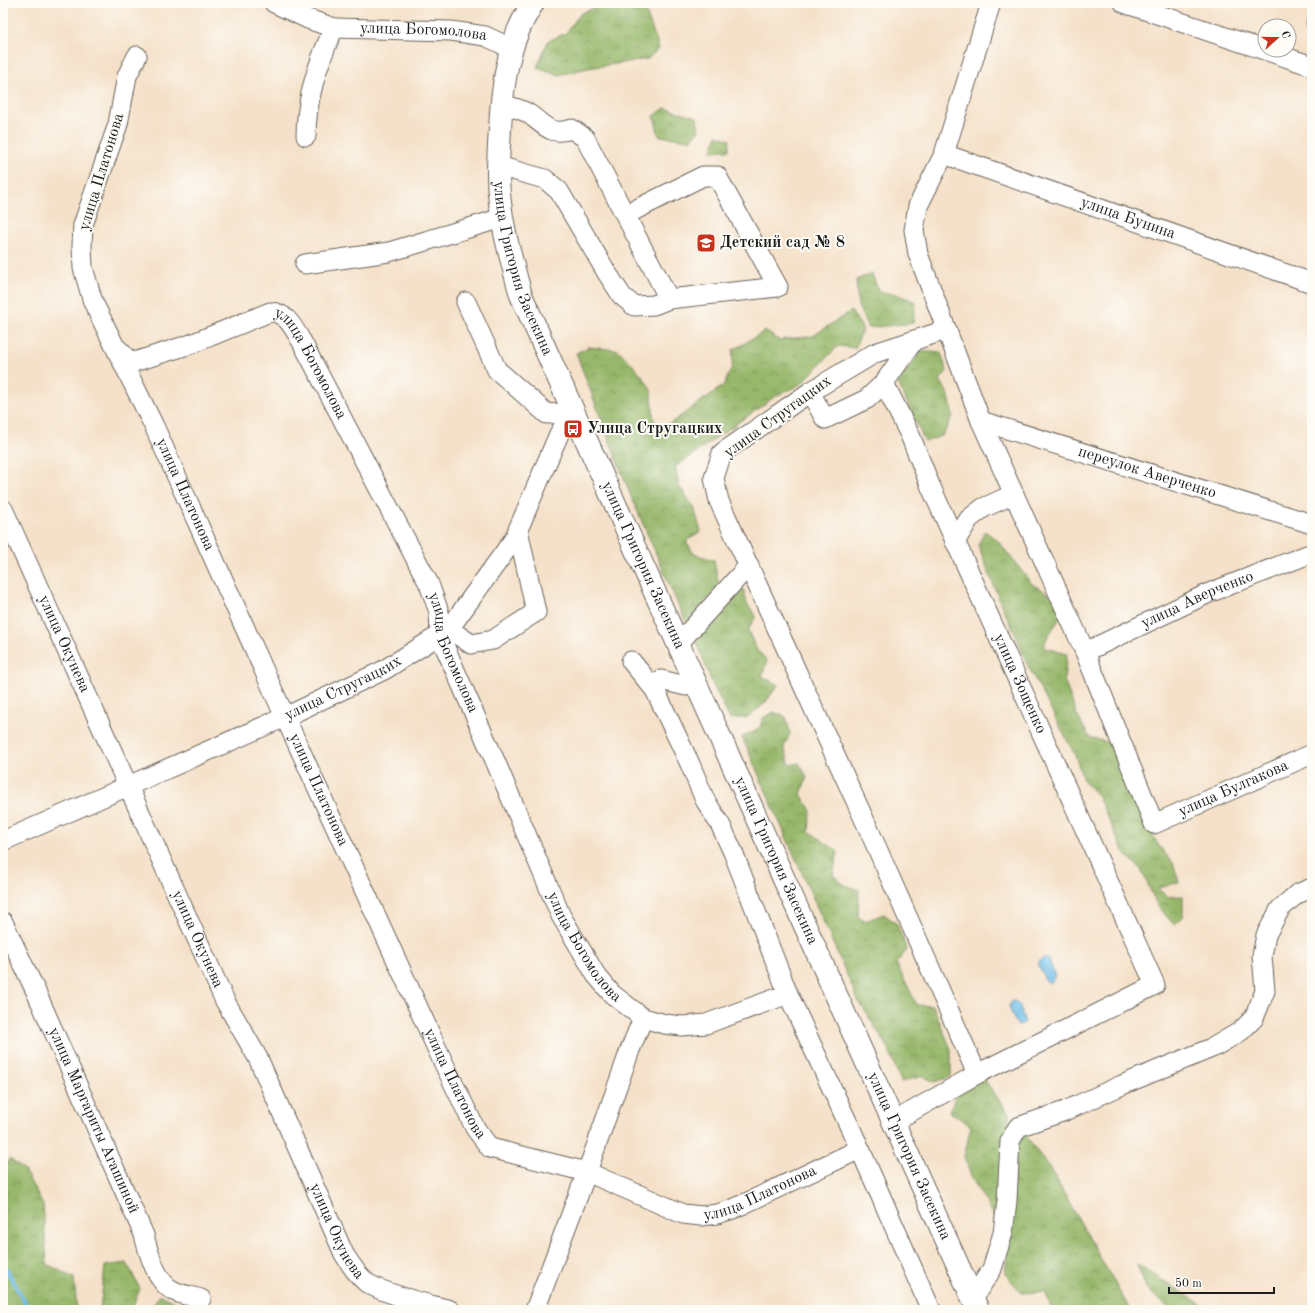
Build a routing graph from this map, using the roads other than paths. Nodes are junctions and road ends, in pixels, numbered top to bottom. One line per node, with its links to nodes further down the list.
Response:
1 (274, 3): 5 (street, улица Богомолова)
2 (533, 3): 6 (main road, улица Григория Засекина)
3 (991, 3): 11 (street)
4 (1124, 3): 8 (street)
5 (334, 28): 6 (street, улица Богомолова); 10 (street)
6 (511, 48): 9 (main road, улица Григория Засекина)
7 (137, 56): 21 (street, улица Платонова)
8 (1312, 66)
9 (502, 104): 12 (main road, улица Григория Засекина); 13 (street)
10 (306, 136)
11 (944, 154): 16 (street, улица Бунина); 19 (street)
12 (498, 166): 14 (main road, улица Григория Засекина); 17 (street, улица Григория Засекина)
13 (625, 215): 17 (street); 17 (street)
14 (502, 218): 15 (street); 26 (main road, улица Григория Засекина)
15 (305, 264)
16 (1312, 283)
17 (666, 300)
18 (466, 302): 26 (street)
19 (946, 330): 20 (street, улица Стругацких); 27 (street)
20 (914, 340): 23 (street); 24 (street, улица Стругацких)
21 (113, 343): 22 (street); 25 (street, улица Платонова)
22 (139, 360): 25 (street); 35 (street, улица Богомолова)
23 (884, 383): 24 (street); 32 (street, улица Зощенко)
24 (810, 392): 34 (street, улица Стругацких)
25 (144, 407): 41 (street, улица Платонова)
26 (572, 412): 31 (street, улица Стругацких); 36 (main road, улица Григория Засекина)
27 (981, 421): 28 (street); 30 (street, переулок Аверченко)
28 (1014, 494): 32 (street); 37 (street)
29 (3, 509): 43 (street, улица Окунева)
30 (1312, 524)
31 (518, 530): 35 (street, улица Стругацких); 35 (street)
32 (955, 542): 49 (street, улица Зощенко)
33 (1312, 553): 37 (street, улица Аверченко)
34 (749, 564): 36 (street); 49 (street)
35 (444, 633): 41 (street, улица Стругацких); 48 (street, улица Богомолова)
36 (678, 644): 39 (main road, улица Григория Засекина)
37 (1084, 652): 42 (street, улица Булгакова)
38 (631, 661): 40 (street)
39 (694, 681): 40 (street); 50 (main road, улица Григория Засекина)
40 (655, 690): 47 (street)
41 (285, 717): 43 (street, улица Стругацких); 52 (street, улица Платонова)
42 (1312, 754)
43 (129, 786): 44 (street, улица Стругацких); 55 (street, улица Окунева)
44 (3, 841)
45 (1312, 888): 54 (street)
46 (3, 922): 53 (street, улица Маргариты Агашиной)
47 (788, 994): 48 (street, улица Богомолова); 51 (street)
48 (643, 1018): 52 (street)
49 (977, 1074): 50 (street)
50 (893, 1122): 54 (main road, улица Григория Засекина)
51 (860, 1149): 52 (street, улица Платонова); 57 (street)
52 (587, 1172): 56 (street)
53 (201, 1299)
54 (975, 1304)
55 (450, 1310)
56 (535, 1310)
57 (931, 1310)

